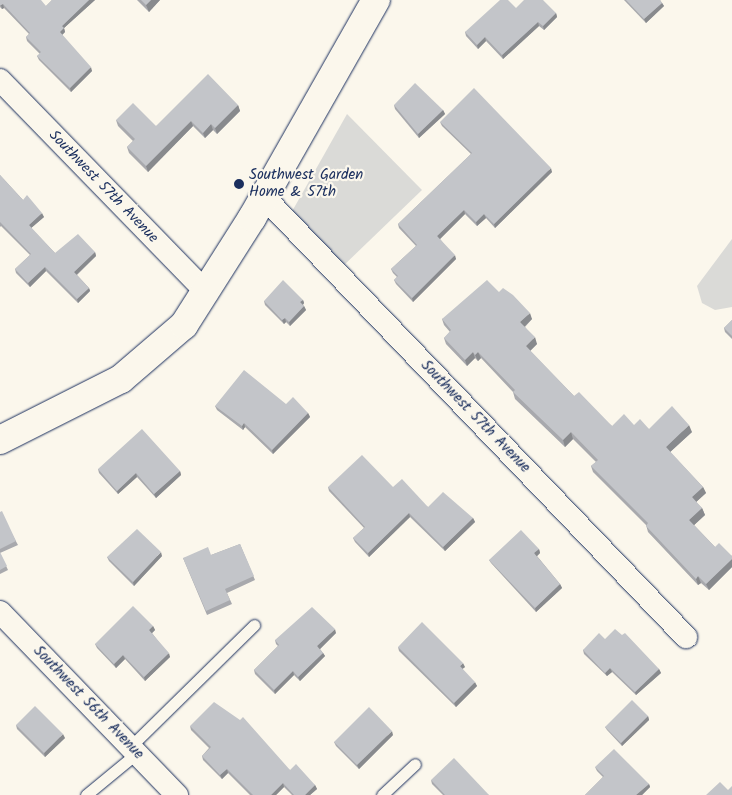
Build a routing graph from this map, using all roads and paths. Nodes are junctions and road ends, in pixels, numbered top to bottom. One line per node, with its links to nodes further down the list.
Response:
1 (372, 2): 3 (street)
2 (0, 80): 4 (street, Southwest 57th Avenue)
3 (264, 197): 4 (street); 8 (street, Southwest 57th Avenue)
4 (207, 293): 5 (street)
5 (0, 440)
6 (0, 612): 9 (street, Southwest 56th Avenue)
7 (254, 625): 9 (lane)
8 (686, 637)
9 (134, 750): 11 (lane); 12 (street, Southwest 56th Avenue)
10 (415, 764): 13 (lane)
11 (86, 795)
12 (177, 795)
13 (382, 795)

